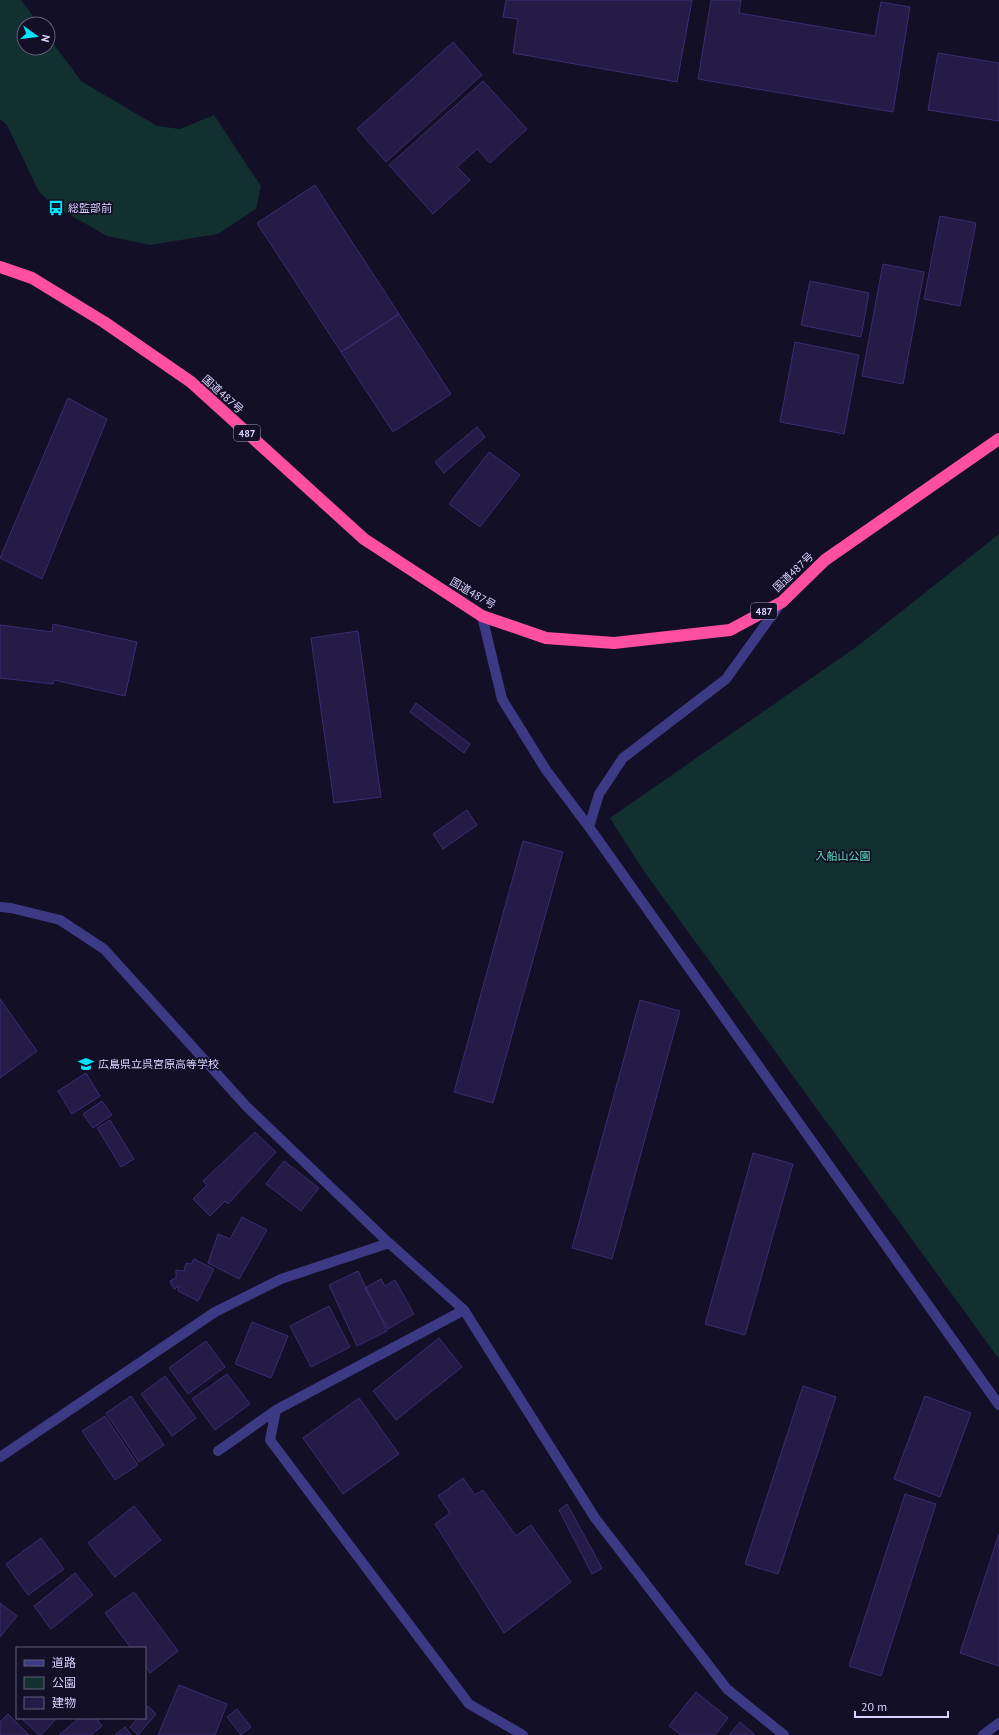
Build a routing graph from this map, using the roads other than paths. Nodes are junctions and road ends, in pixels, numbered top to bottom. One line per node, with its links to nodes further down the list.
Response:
1 (0, 267): 4 (highway, 国道487号 / 487)
2 (999, 439): 3 (highway, 国道487号 / 487)
3 (782, 602): 4 (highway, 国道487号 / 487); 5 (street)
4 (482, 616): 5 (street)
5 (589, 827): 9 (street)
6 (0, 907): 7 (street)
7 (390, 1243): 8 (street); 12 (street)
8 (464, 1310): 10 (street); 15 (street)
9 (999, 1405)
10 (276, 1410): 11 (street); 14 (street)
11 (218, 1451)
12 (0, 1457)
13 (999, 1724): 16 (street)
14 (523, 1735)
15 (784, 1735)
16 (983, 1735)

